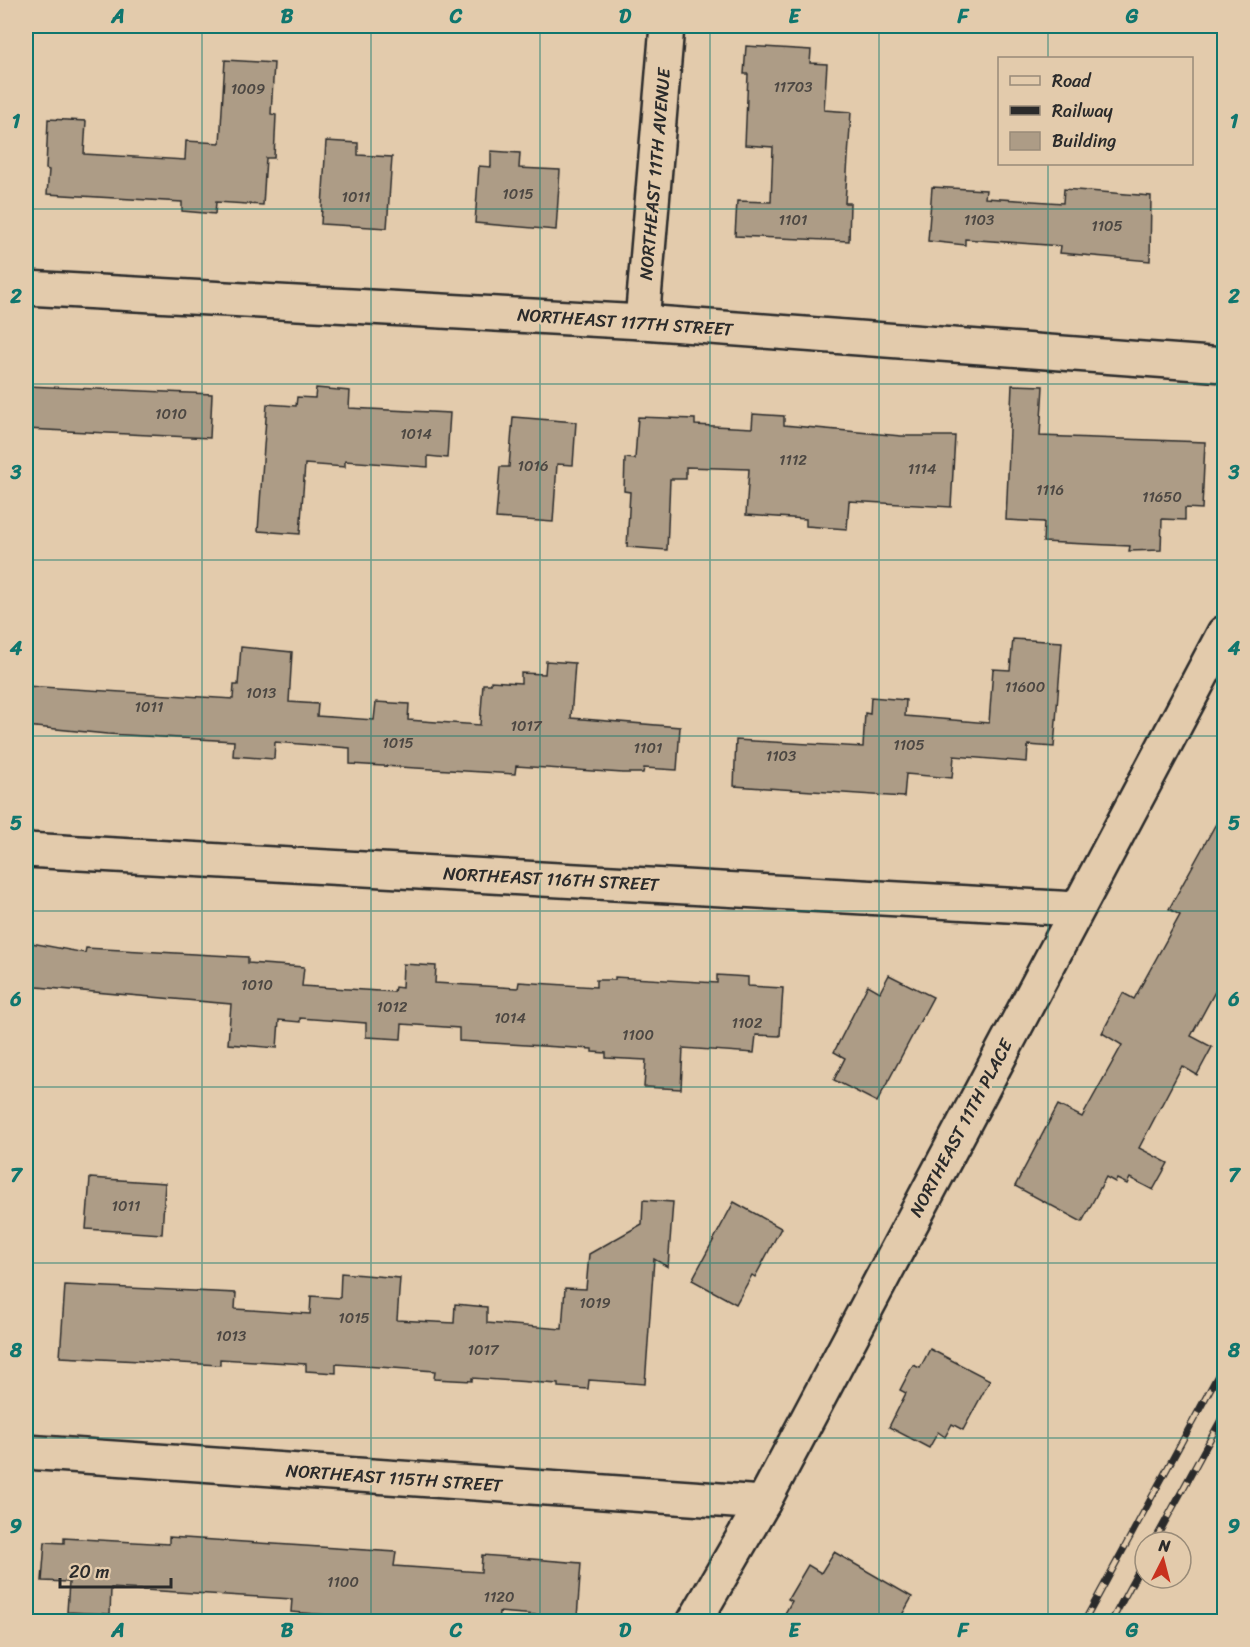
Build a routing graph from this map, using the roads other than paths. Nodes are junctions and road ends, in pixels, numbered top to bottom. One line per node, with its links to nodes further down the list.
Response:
1 (667, 26): 3 (street, NORTHEAST 11TH AVENUE)
2 (26, 288): 3 (street, NORTHEAST 117TH STREET)
3 (642, 322): 4 (street, NORTHEAST 117TH STREET)
4 (1224, 365)
5 (1224, 633): 7 (street, NORTHEAST 11TH PLACE)
6 (26, 850): 7 (street, NORTHEAST 116TH STREET)
7 (1077, 909): 9 (street, NORTHEAST 11TH PLACE)
8 (26, 1452): 9 (street, NORTHEAST 115TH STREET)
9 (763, 1503): 10 (street, NORTHEAST 11TH PLACE)
10 (694, 1622)

